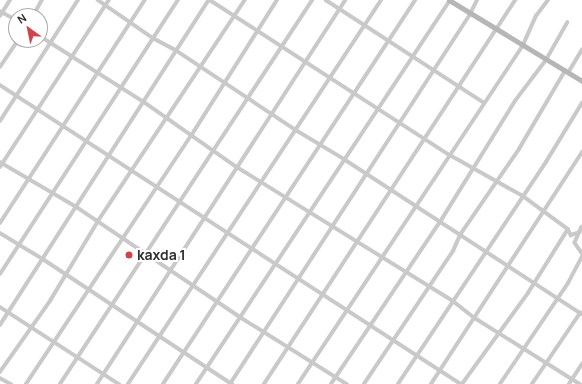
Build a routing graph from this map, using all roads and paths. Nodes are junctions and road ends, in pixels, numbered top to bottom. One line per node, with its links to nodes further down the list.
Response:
1 (10, 0): 21 (street)
2 (78, 0): 31 (street)
3 (98, 0): 19 (street)
4 (109, 0): 19 (street)
5 (144, 0): 24 (street)
6 (178, 0): 29 (street)
7 (209, 0): 23 (street); 35 (street)
8 (245, 0): 23 (street)
9 (277, 0): 28 (street)
10 (312, 0): 33 (street)
11 (326, 0): 20 (street)
12 (345, 0): 20 (street)
13 (381, 0): 26 (street)
14 (415, 0): 30 (street)
15 (450, 0): 22 (main road); 37 (street)
16 (477, 0): 22 (street)
17 (515, 0): 27 (street)
18 (548, 0): 32 (street)
19 (105, 5): 24 (street); 38 (street)
20 (340, 8): 26 (street); 40 (street)
21 (1, 13)
22 (471, 13): 27 (main road); 43 (street)
23 (236, 15): 28 (street); 41 (street)
24 (130, 22): 29 (street); 45 (street)
25 (567, 23): 39 (street)
26 (365, 25): 30 (street); 46 (street)
27 (497, 28): 32 (main road); 50 (street)
28 (257, 30): 33 (street); 48 (street)
29 (153, 38): 35 (street); 51 (street)
30 (388, 40): 37 (street); 52 (street)
31 (49, 42): 38 (street); 53 (street)
32 (522, 45): 39 (main road); 56 (street)
33 (282, 46): 40 (street); 54 (street)
34 (13, 48): 42 (street)
35 (177, 50): 41 (street); 55 (street)
36 (582, 50): 44 (street)
37 (411, 56): 43 (street); 58 (street)
38 (71, 58): 45 (street); 59 (street)
39 (546, 60): 44 (main road); 77 (street)
40 (306, 61): 46 (street); 60 (street)
41 (200, 66): 48 (street); 61 (street)
42 (0, 67)
43 (433, 69): 50 (street); 63 (street)
44 (566, 72): 47 (main road); 82 (street)
45 (96, 73): 51 (street); 64 (street)
46 (331, 77): 52 (street); 65 (street)
47 (582, 81)
48 (224, 83): 54 (street); 66 (street)
49 (0, 85): 53 (street)
50 (459, 85): 56 (street); 67 (street)
51 (121, 88): 55 (street); 68 (street)
52 (354, 92): 58 (street); 69 (street)
53 (16, 96): 59 (street); 62 (street)
54 (248, 99): 60 (street); 70 (street)
55 (144, 102): 61 (street); 72 (street)
56 (484, 102): 73 (street)
57 (582, 103): 86 (street)
58 (377, 108): 63 (street); 74 (street)
59 (37, 111): 64 (street); 75 (street)
60 (272, 113): 65 (street); 76 (street)
61 (167, 118): 66 (street); 78 (street)
62 (0, 120)
63 (399, 121): 67 (street); 79 (street)
64 (61, 126): 68 (street); 80 (street)
65 (296, 130): 69 (street); 81 (street)
66 (191, 136): 70 (street); 83 (street)
67 (425, 139): 73 (street); 85 (street)
68 (86, 141): 72 (street); 84 (street)
69 (319, 145): 74 (street); 87 (street)
70 (214, 151): 76 (street); 88 (street)
71 (582, 152): 92 (street)
72 (109, 155): 78 (street); 89 (street)
73 (450, 155): 77 (street); 90 (street)
74 (344, 159): 79 (street); 91 (street)
75 (1, 164): 80 (street)
76 (237, 167): 81 (street); 93 (street)
77 (474, 168): 82 (street); 95 (street)
78 (133, 171): 83 (street); 94 (street)
79 (367, 176): 85 (street); 97 (street)
80 (27, 177): 84 (street); 96 (street)
81 (261, 183): 87 (street); 102 (street)
82 (495, 183): 86 (street); 103 (street)
83 (156, 187): 88 (street); 104 (street)
84 (53, 192): 89 (street); 106 (street)
85 (392, 192): 90 (street); 105 (street)
86 (523, 196): 92 (street); 108 (street)
87 (284, 198): 91 (street); 107 (street)
88 (180, 201): 93 (street); 109 (street)
89 (75, 206): 94 (street); 111 (street)
90 (414, 206): 95 (street); 112 (street)
91 (308, 212): 97 (street); 114 (street)
92 (543, 212): 99 (street); 115 (street)
93 (204, 219): 102 (street); 116 (street)
94 (98, 221): 104 (street); 118 (street)
95 (440, 222): 103 (street); 119 (street)
96 (0, 223)
97 (332, 227): 105 (street); 120 (street)
98 (582, 227): 100 (street)
99 (568, 229): 100 (street); 121 (street)
100 (580, 232): 110 (street)
101 (0, 233): 106 (street)
102 (228, 233): 107 (street); 122 (street)
103 (460, 235): 108 (street); 123 (street)
104 (121, 238): 109 (street); 124 (street)
105 (356, 242): 112 (street); 125 (street)
106 (20, 244): 111 (street); 117 (street)
107 (251, 248): 114 (street); 127 (street)
108 (487, 251): 115 (street); 128 (street)
109 (147, 252): 116 (street); 129 (street)
110 (582, 253)
111 (43, 258): 118 (street); 132 (street)
112 (380, 258): 119 (street); 131 (street)
113 (582, 258): 126 (street)
114 (275, 264): 120 (street); 134 (street)
115 (510, 266): 121 (street); 135 (street)
116 (170, 270): 122 (street); 136 (street)
117 (0, 274)
118 (66, 274): 124 (street); 139 (street)
119 (404, 274): 123 (street); 137 (street)
120 (300, 278): 125 (street); 140 (street)
121 (534, 281): 126 (street); 141 (street)
122 (194, 284): 127 (street); 142 (street)
123 (430, 287): 128 (street); 143 (street)
124 (89, 291): 129 (street); 144 (street)
125 (323, 295): 131 (street); 145 (street)
126 (558, 298): 133 (street); 146 (street)
127 (217, 301): 134 (street); 147 (street)
128 (453, 301): 135 (street); 148 (street)
129 (113, 306): 136 (street); 149 (street)
130 (0, 307): 132 (street)
131 (347, 309): 137 (street); 150 (street)
132 (8, 312): 138 (street); 139 (street)
133 (581, 314): 151 (street)
134 (240, 317): 140 (street); 153 (street)
135 (475, 318): 141 (street); 154 (street)
136 (137, 322): 142 (street); 156 (street)
137 (371, 324): 143 (street); 157 (street)
138 (0, 325)
139 (32, 328): 144 (street); 155 (street)
140 (265, 330): 145 (street); 168 (street)
141 (499, 333): 146 (street); 176 (street)
142 (160, 336): 147 (street); 165 (street)
143 (394, 339): 148 (street); 173 (street)
144 (55, 342): 149 (street); 161 (street)
145 (289, 346): 150 (street); 169 (street)
146 (524, 348): 151 (street); 177 (street)
147 (184, 351): 153 (street); 166 (street)
148 (418, 354): 154 (street); 174 (street)
149 (80, 358): 156 (street); 162 (street)
150 (313, 362): 157 (street); 170 (street)
151 (546, 362): 159 (street); 178 (street)
152 (582, 364): 159 (street)
153 (207, 368): 167 (street); 168 (street)
154 (441, 369): 175 (street); 176 (street)
155 (0, 372)
156 (103, 374): 163 (street); 164 (street)
157 (336, 377): 171 (street); 172 (street)
158 (0, 378): 160 (street)
159 (572, 380): 179 (street); 180 (street)
160 (11, 384)
161 (26, 384)
162 (60, 384)
163 (97, 384)
164 (119, 384)
165 (128, 384)
166 (163, 384)
167 (196, 384)
168 (231, 384)
169 (264, 384)
170 (298, 384)
171 (331, 384)
172 (347, 384)
173 (364, 384)
174 (398, 384)
175 (431, 384)
176 (462, 384)
177 (500, 384)
178 (532, 384)
179 (569, 384)
180 (580, 384)

